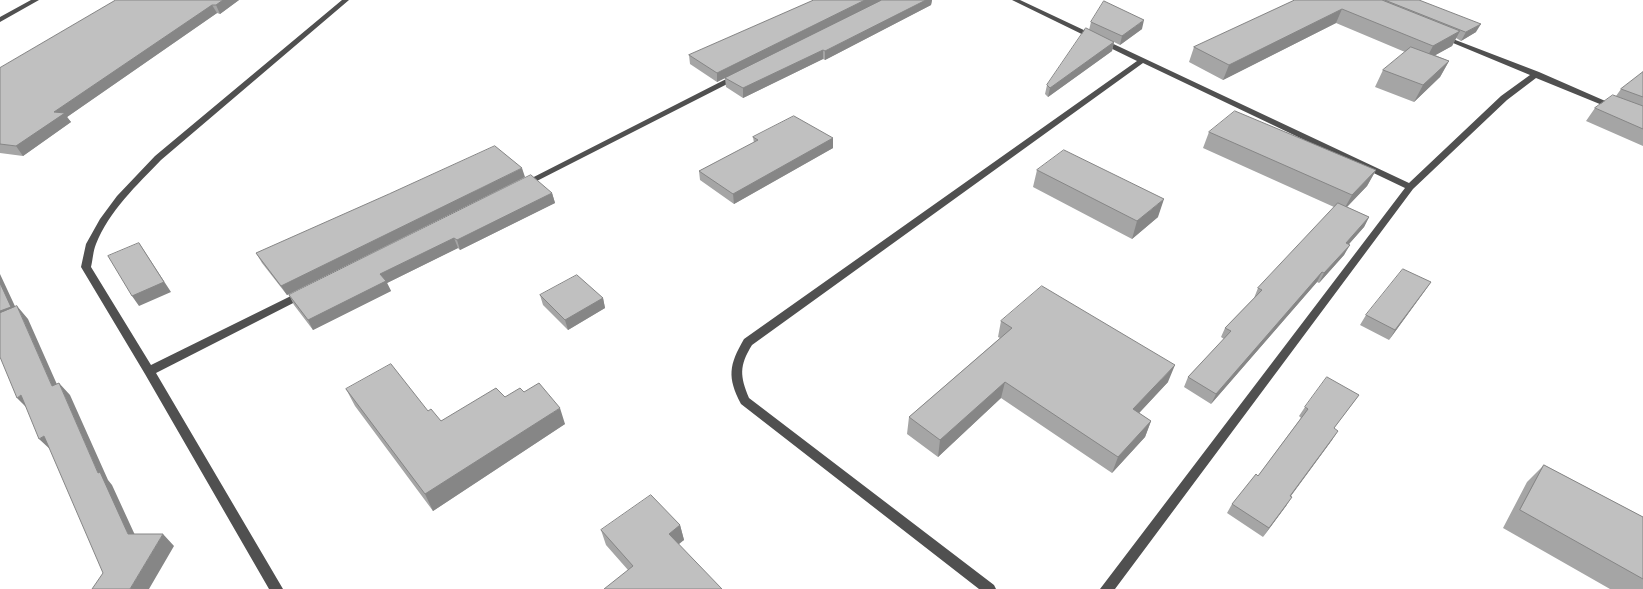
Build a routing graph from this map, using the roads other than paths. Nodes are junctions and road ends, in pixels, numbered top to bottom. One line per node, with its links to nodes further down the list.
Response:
1 (36, 0): 4 (street)
2 (346, 0): 13 (street)
3 (1015, 0): 6 (street)
4 (0, 20)
5 (1438, 36): 8 (street)
6 (1143, 60): 10 (street); 15 (street)
7 (748, 72): 11 (street)
8 (1536, 74): 9 (street); 10 (street)
9 (1625, 112)
10 (1410, 187): 16 (street)
11 (516, 188)
12 (310, 290): 13 (street)
13 (149, 371): 14 (street)
14 (276, 589)
15 (989, 589)
16 (1107, 589)

